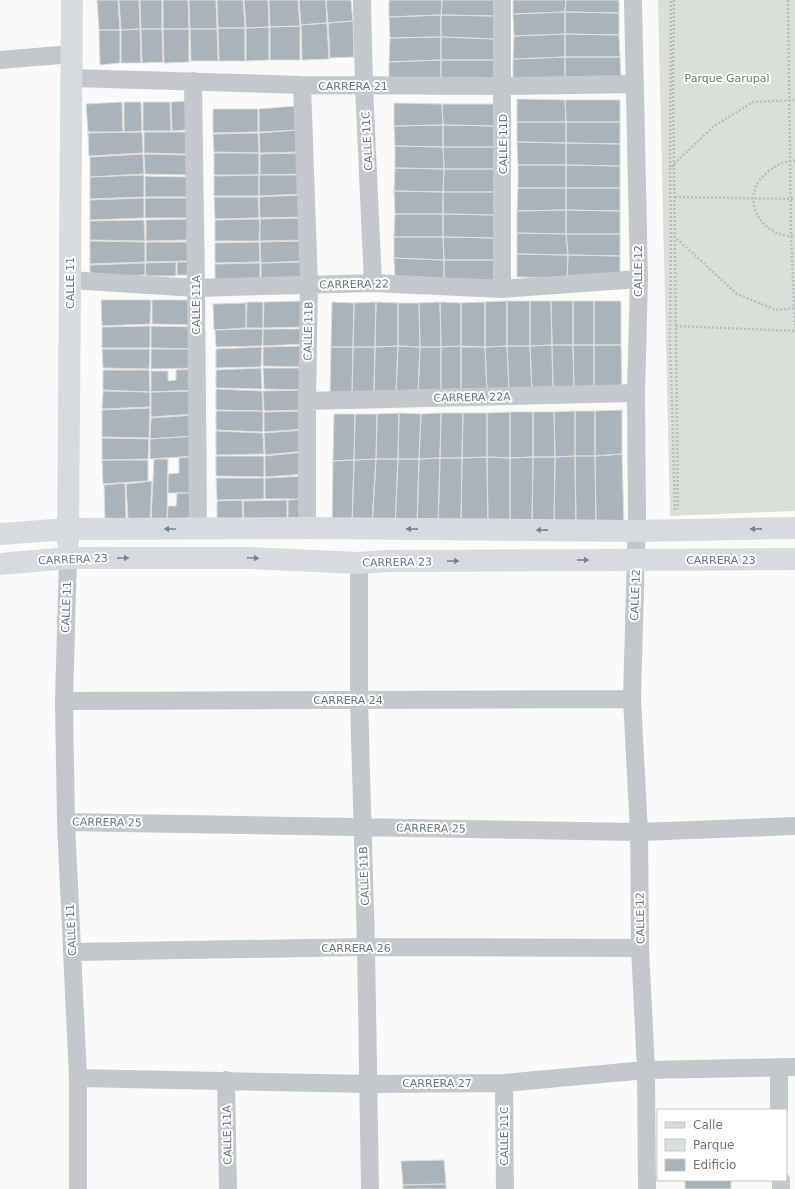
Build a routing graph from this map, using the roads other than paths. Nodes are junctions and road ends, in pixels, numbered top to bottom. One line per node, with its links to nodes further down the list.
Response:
1 (72, 0): 5 (main road, CALLE 11)
2 (362, 0): 11 (street, CALLE 11C)
3 (502, 0): 12 (street, CALLE 11D)
4 (633, 0): 9 (street, CALLE 12)
5 (72, 54): 6 (street); 7 (main road, CALLE 11)
6 (0, 60)
7 (72, 78): 8 (street, CARRERA 21); 14 (main road, CALLE 11)
8 (193, 81): 10 (street, CARRERA 21); 17 (street, CALLE 11A)
9 (635, 84): 12 (street, CARRERA 21); 13 (street, CALLE 12)
10 (302, 85): 11 (street, CARRERA 21); 16 (street, CALLE 11B)
11 (364, 86): 12 (street, CARRERA 21); 15 (street, CALLE 11C)
12 (503, 86): 18 (street, CALLE 11D)
13 (639, 279): 18 (street, CARRERA 22); 19 (street, CALLE 12)
14 (70, 280): 17 (street, CARRERA 22); 23 (main road, CALLE 11)
15 (373, 282): 16 (street, CARRERA 22); 18 (street, CARRERA 22)
16 (309, 285): 17 (street, CARRERA 22); 20 (street, CALLE 11B)
17 (196, 288): 24 (street, CALLE 11A)
18 (502, 289)
19 (636, 394): 20 (street, CARRERA 22A); 25 (street, CALLE 12)
20 (307, 401): 21 (street, CALLE 11B)
21 (307, 528): 24 (main road); 25 (main road, one-way to 21)
22 (795, 528): 25 (main road, one-way to 25)
23 (68, 529): 24 (main road, one-way to 23); 26 (main road); 27 (main road, CALLE 11)
24 (198, 529)
25 (636, 532): 29 (street, CALLE 12)
26 (0, 534)
27 (68, 558): 30 (main road, CARRERA 23, one-way to 30); 31 (main road, CARRERA 23); 34 (street, CALLE 11)
28 (795, 559): 29 (main road, CARRERA 23)
29 (636, 560): 30 (main road, CARRERA 23, one-way to 29); 32 (street, CALLE 12)
30 (359, 563): 33 (street, CALLE 11B)
31 (0, 564)
32 (632, 699): 33 (street, CARRERA 24); 38 (street, CALLE 12)
33 (359, 700): 34 (street, CARRERA 24); 37 (street, CALLE 11B)
34 (64, 701): 35 (street, CALLE 11)
35 (66, 822): 37 (street, CARRERA 25); 41 (street, CALLE 11)
36 (795, 826): 38 (street, CARRERA 25)
37 (362, 827): 38 (street, CARRERA 25); 39 (street, CALLE 11B)
38 (639, 832): 40 (street, CALLE 12)
39 (366, 947): 40 (street, CARRERA 26); 41 (street, CARRERA 26); 47 (street, CALLE 11B)
40 (640, 948): 43 (street, CALLE 12)
41 (72, 952): 44 (street, CALLE 11)
42 (787, 1067): 43 (street, CARRERA 27); 48 (street)
43 (646, 1070): 46 (street, CARRERA 27); 53 (street, CALLE 12)
44 (78, 1078): 45 (street, CARRERA 27); 49 (street, CALLE 11)
45 (226, 1080): 47 (street, CARRERA 27); 50 (street, CALLE 11A)
46 (504, 1083): 47 (street, CARRERA 27); 52 (street, CALLE 11C)
47 (369, 1084): 51 (street, CALLE 11B)
48 (779, 1109)
49 (78, 1189)
50 (228, 1189)
51 (370, 1189)
52 (505, 1189)
53 (647, 1189)

